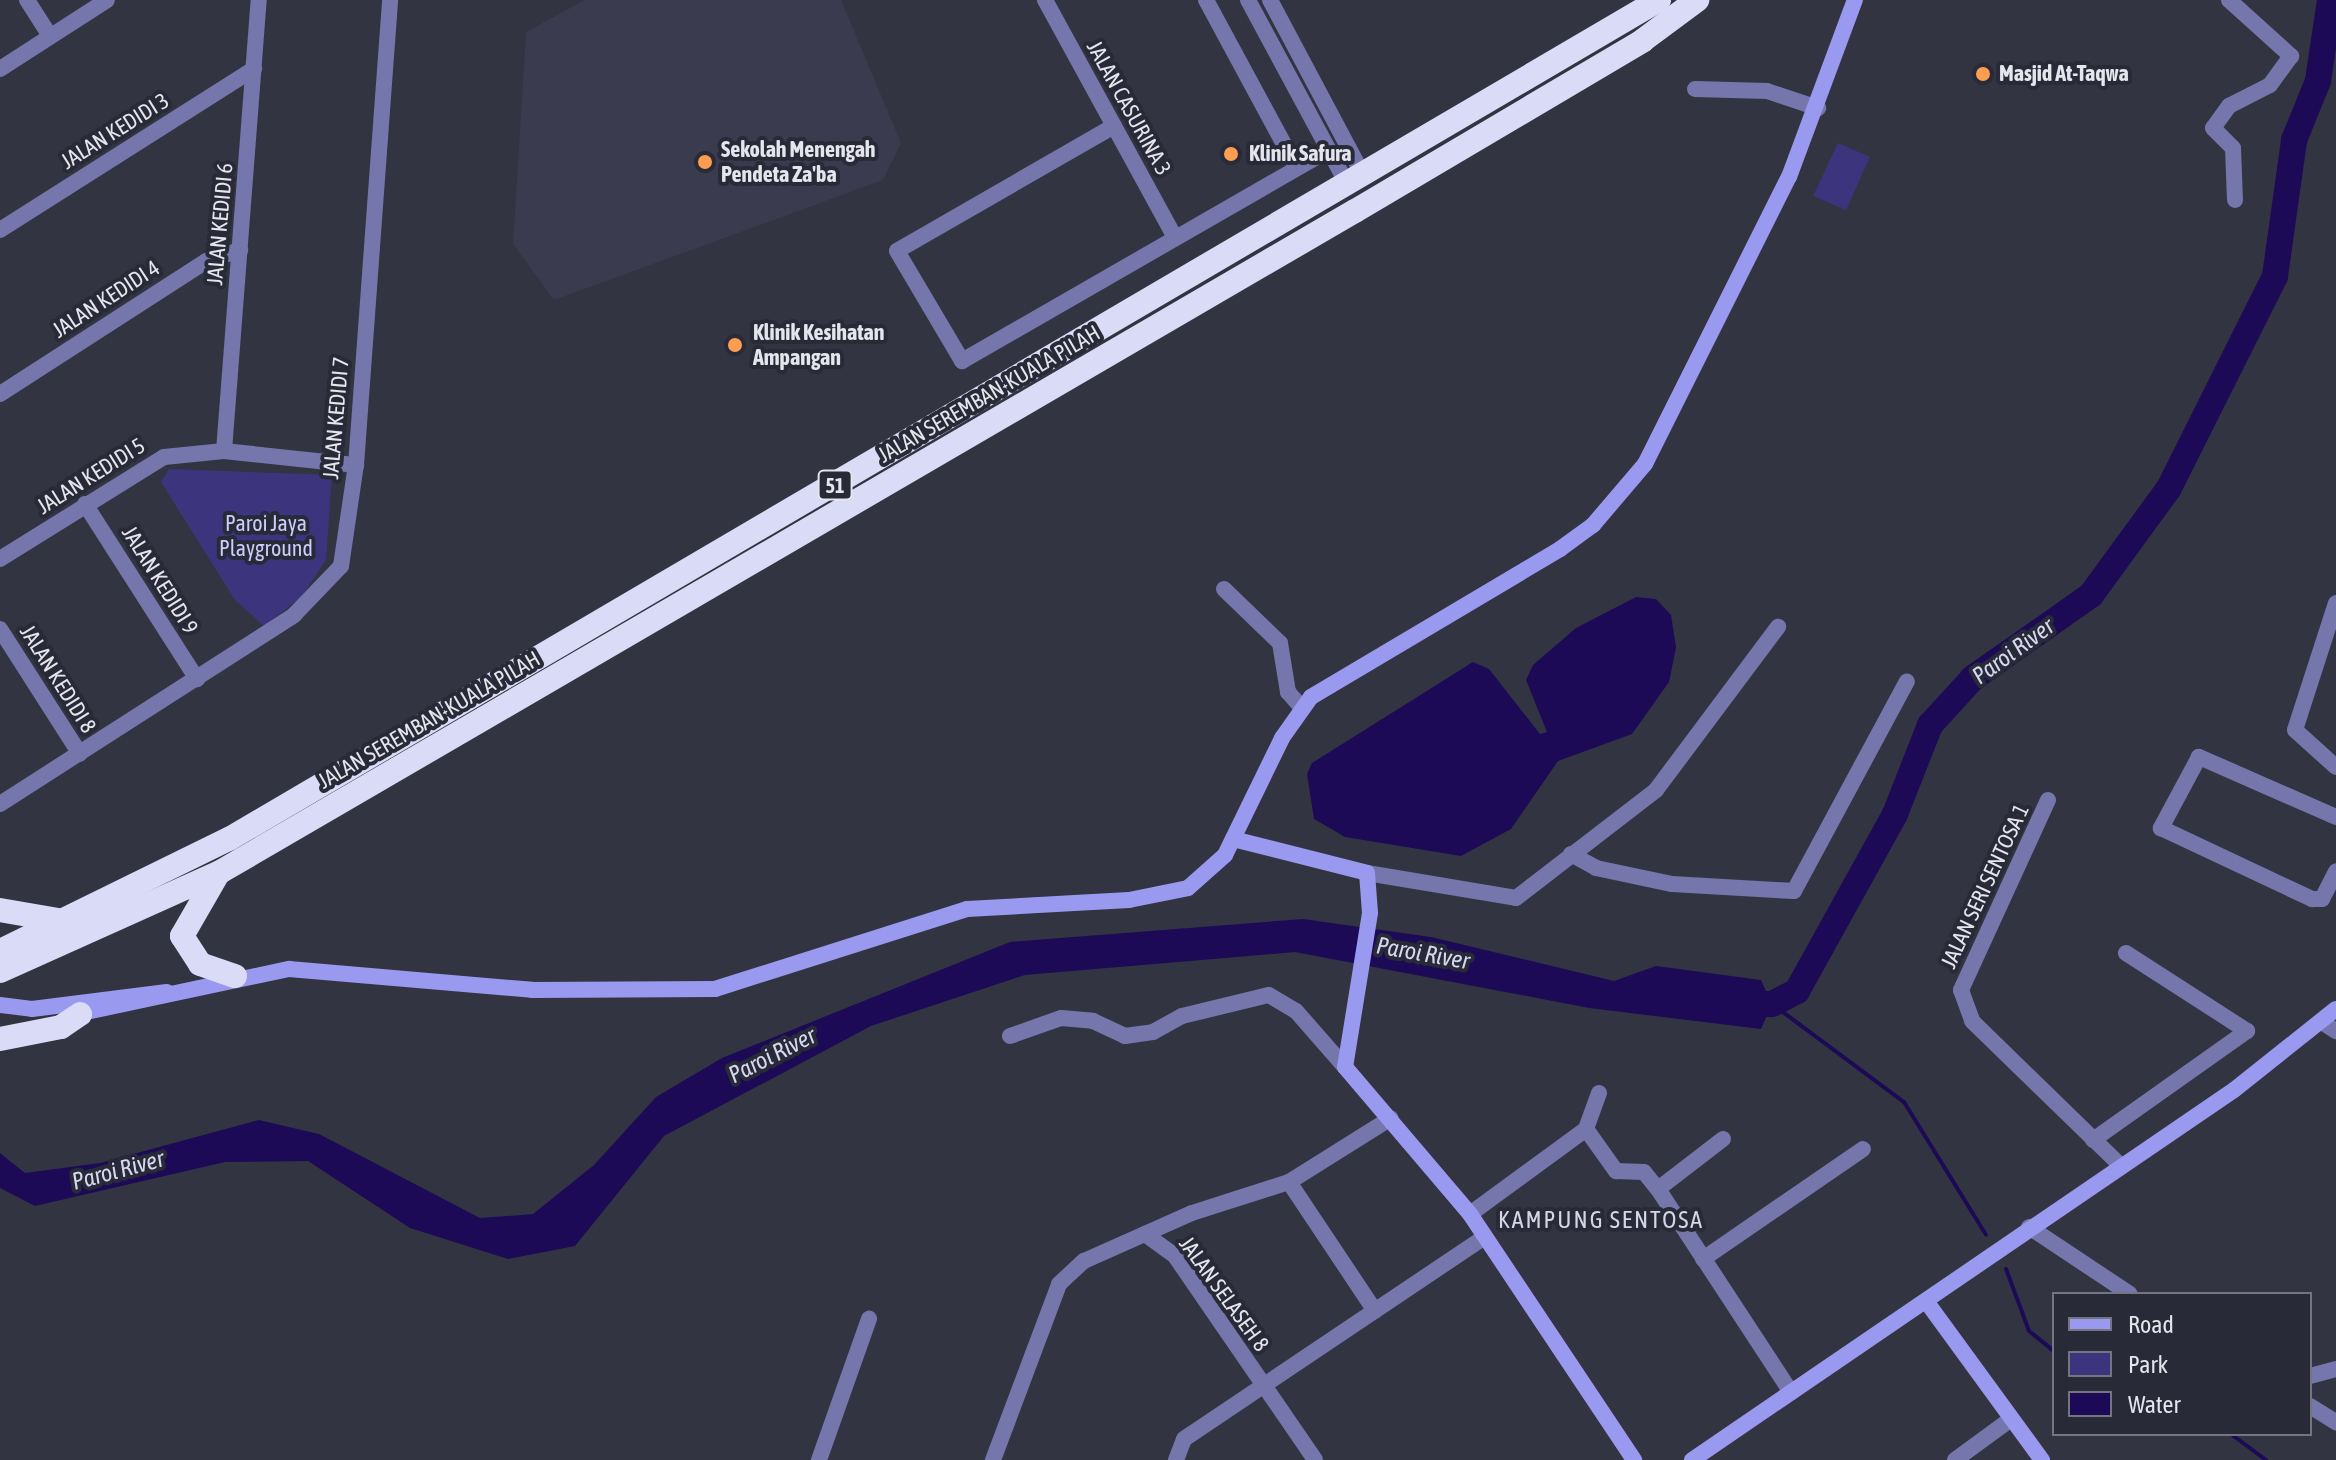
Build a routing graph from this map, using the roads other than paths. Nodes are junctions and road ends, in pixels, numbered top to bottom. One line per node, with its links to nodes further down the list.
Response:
1 (27, 0): 13 (street)
2 (107, 0): 13 (street)
3 (259, 0): 15 (street, JALAN KEDIDI 6)
4 (390, 0): 28 (street, JALAN KEDIDI 7)
5 (1045, 0): 18 (street, JALAN CASURINA 3)
6 (1206, 0): 20 (street)
7 (1248, 0): 19 (street)
8 (1270, 0): 21 (street)
9 (1659, 0): 21 (highway, JALAN SEREMBAN-KUALA PILAH / 51)
10 (1697, 0): 46 (highway, JALAN SEREMBAN-KUALA PILAH / 51)
11 (1855, 0): 17 (street)
12 (2229, 0): 22 (street)
13 (50, 36): 14 (street)
14 (0, 69)
15 (254, 69): 23 (street, JALAN KEDIDI 3); 25 (street, JALAN KEDIDI 6)
16 (1695, 89): 17 (street)
17 (1818, 108): 37 (street)
18 (1114, 126): 24 (street, JALAN CASURINA 3); 24 (street)
19 (1329, 150): 20 (street); 21 (street)
20 (1297, 168): 24 (street)
21 (1356, 181): 49 (highway, JALAN SEREMBAN-KUALA PILAH / 51)
22 (2235, 200)
23 (0, 230)
24 (1175, 237)
25 (240, 250): 26 (street, JALAN KEDIDI 4); 27 (street, JALAN KEDIDI 6)
26 (0, 394)
27 (224, 451): 28 (street, JALAN KEDIDI 5); 29 (street, JALAN KEDIDI 5)
28 (356, 465): 35 (street, JALAN KEDIDI 7)
29 (85, 504): 30 (street, JALAN KEDIDI 5); 35 (street, JALAN KEDIDI 9)
30 (0, 559)
31 (1224, 589): 37 (street)
32 (2336, 603): 39 (street)
33 (1778, 627): 44 (street)
34 (0, 629): 38 (street, JALAN KEDIDI 8)
35 (197, 679): 38 (street, JALAN KEDIDI 7)
36 (1907, 681): 44 (street)
37 (1302, 708): 43 (street)
38 (80, 754): 41 (street, JALAN KEDIDI 7)
39 (2336, 767)
40 (2048, 800): 67 (street, JALAN SERI SENTOSA 1)
41 (0, 804)
42 (2336, 817): 45 (street)
43 (1233, 839): 47 (street); 53 (street)
44 (1571, 854): 47 (street)
45 (2336, 871)
46 (220, 872): 52 (highway, JALAN SEREMBAN-KUALA PILAH / 51); 53 (highway)
47 (1367, 873): 62 (street)
48 (0, 910): 49 (highway)
49 (69, 921): 50 (highway, JALAN SEREMBAN-KUALA PILAH / 51)
50 (0, 951)
51 (2126, 953): 67 (street)
52 (0, 971)
53 (235, 976): 54 (street)
54 (167, 992): 55 (street); 57 (street)
55 (0, 1005)
56 (2336, 1009): 59 (street)
57 (80, 1014): 58 (street); 61 (highway)
58 (0, 1025)
59 (2329, 1026): 69 (street)
60 (1010, 1036): 62 (street)
61 (0, 1039)
62 (1345, 1067): 64 (street)
63 (1599, 1093): 65 (street)
64 (1391, 1118): 70 (street); 72 (street)
65 (1586, 1129): 71 (street); 72 (street)
66 (1723, 1139): 71 (street)
67 (2093, 1140): 69 (street, JALAN SERI SENTOSA 1)
68 (1863, 1149): 76 (street)
69 (2120, 1165): 73 (street)
70 (1289, 1182): 74 (street); 79 (street)
71 (1658, 1189): 76 (street)
72 (1470, 1214): 75 (street)
73 (2029, 1227): 77 (street); 78 (street)
74 (1145, 1234): 83 (street, JALAN SELASEH 8); 89 (street)
75 (1485, 1237): 79 (street); 92 (street)
76 (1703, 1259): 84 (street)
77 (2127, 1292)
78 (1926, 1301): 84 (street); 86 (street)
79 (1375, 1311): 83 (street)
80 (869, 1319): 88 (street)
81 (2336, 1369): 82 (street)
82 (2312, 1375)
83 (1263, 1385): 90 (street); 91 (street, JALAN SELASEH 8)
84 (1791, 1392): 93 (street)
85 (2312, 1407): 87 (street)
86 (2011, 1419): 94 (street); 95 (street)
87 (2336, 1422)
88 (819, 1460)
89 (993, 1460)
90 (1176, 1460)
91 (1315, 1460)
92 (1634, 1460)
93 (1692, 1460)
94 (1955, 1460)
95 (2042, 1460)

